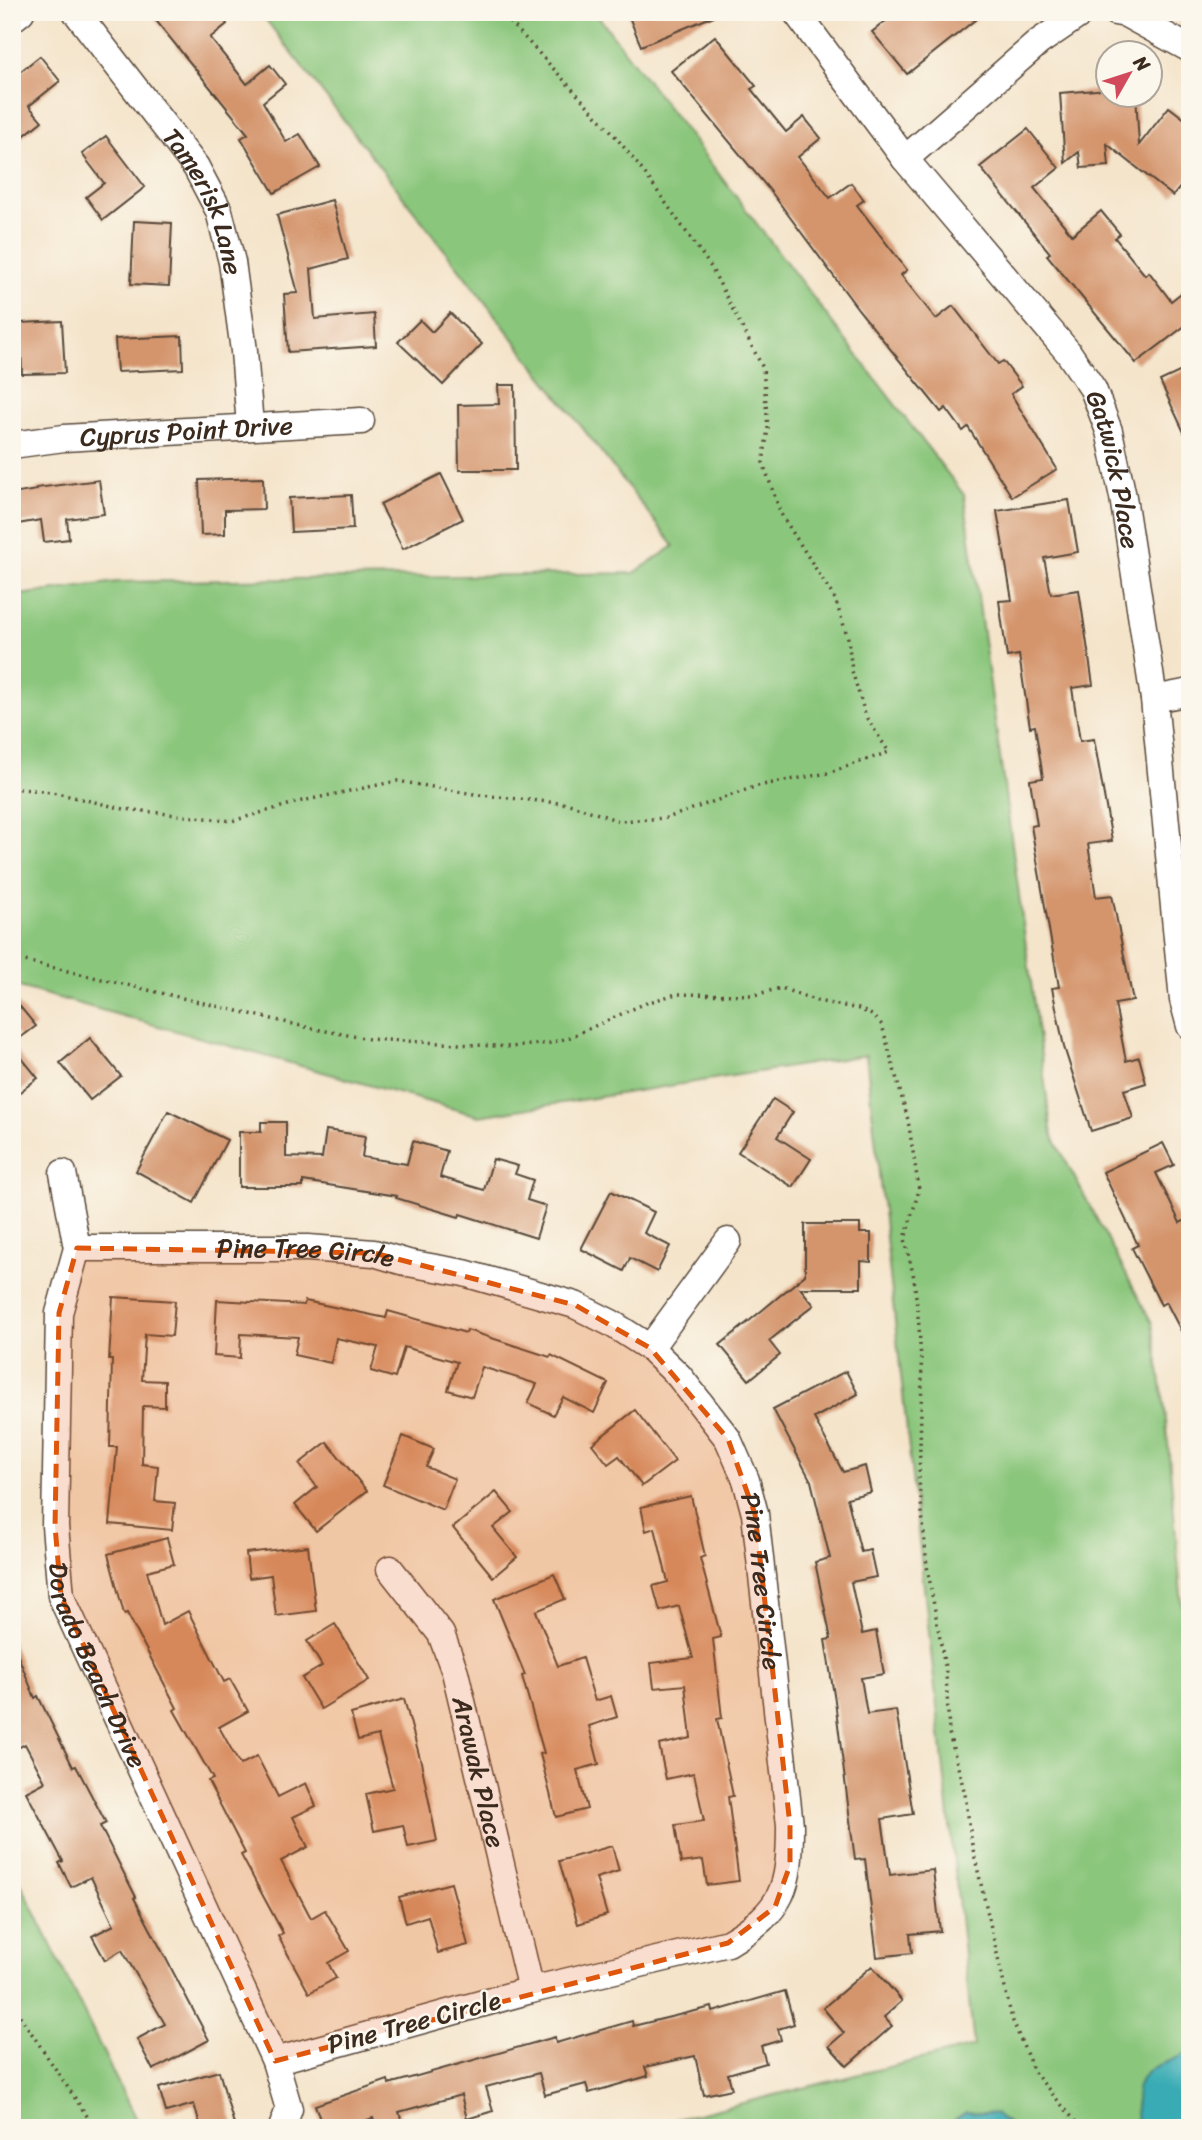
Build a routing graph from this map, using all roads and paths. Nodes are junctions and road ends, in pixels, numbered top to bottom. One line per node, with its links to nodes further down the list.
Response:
1 (21, 12): 7 (street)
2 (76, 12): 11 (street, Tamerisk Lane)
3 (501, 12): 15 (path)
4 (796, 12): 9 (street, Gatwick Place)
5 (1083, 12): 9 (street)
6 (1115, 12): 8 (street)
7 (12, 19)
8 (1190, 49)
9 (905, 159): 14 (street, Gatwick Place)
10 (361, 421): 11 (street, Cyprus Point Drive)
11 (250, 426): 12 (street, Cyprus Point Drive)
12 (12, 445)
13 (1190, 692): 14 (street)
14 (1154, 698): 17 (street, Gatwick Place)
15 (12, 788)
16 (12, 958): 29 (path)
17 (1186, 999): 18 (street, Gatwick Place)
18 (1190, 1026)
19 (63, 1173): 21 (street, Dorado Beach Drive)
20 (728, 1241): 22 (street)
21 (77, 1248): 22 (street, Pine Tree Circle); 26 (street, Dorado Beach Drive)
22 (650, 1348): 24 (street, Pine Tree Circle)
23 (390, 1569): 24 (street, Arawak Place)
24 (531, 1990): 26 (street, Pine Tree Circle)
25 (12, 2004): 27 (path)
26 (275, 2061): 28 (street, Dorado Beach Drive)
27 (94, 2128)
28 (282, 2128)
29 (1081, 2128)

